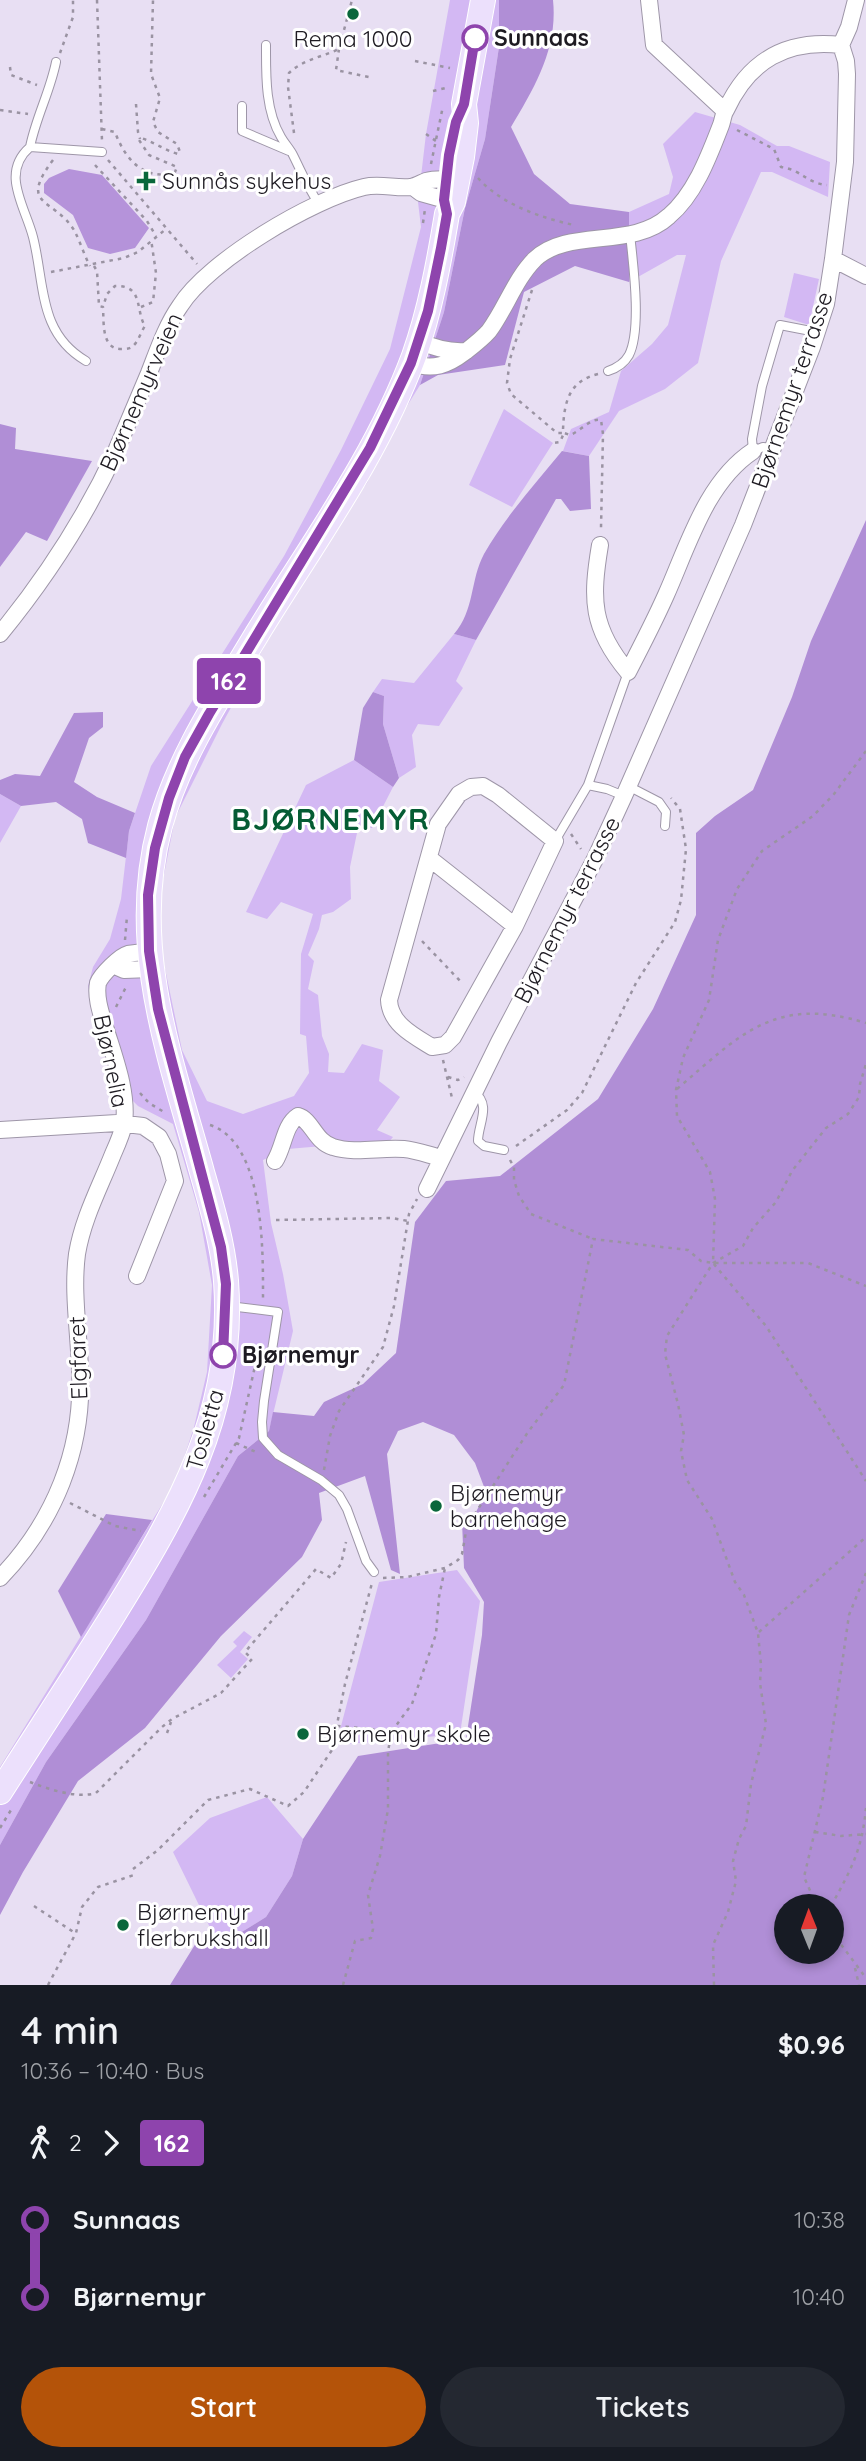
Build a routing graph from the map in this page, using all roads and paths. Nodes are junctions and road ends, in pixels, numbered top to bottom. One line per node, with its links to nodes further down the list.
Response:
1 (73, 0): 12 (path)
2 (97, 0): 24 (path)
3 (153, 0): 26 (path)
4 (352, 0): 10 (path)
5 (483, 0): 18 (main road, Tosletta)
6 (649, 0): 23 (street)
7 (856, 0): 9 (street)
8 (266, 45): 30 (lane)
9 (841, 45): 23 (street); 33 (street, Bjørnemyr terrasse)
10 (339, 48): 15 (path); 30 (path)
11 (415, 61): 14 (path)
12 (57, 62): 16 (lane)
13 (10, 67): 16 (path)
14 (450, 68)
15 (373, 78)
16 (50, 89): 22 (lane)
17 (433, 91): 18 (path)
18 (455, 96): 34 (main road, Tosletta)
19 (136, 104): 26 (path)
20 (242, 106): 30 (lane)
21 (0, 110): 22 (path)
22 (38, 116): 28 (lane)
23 (723, 117): 33 (path); 38 (street)
24 (102, 129): 26 (path); 29 (path)
25 (426, 134): 27 (path)
26 (140, 139)
27 (436, 141)
28 (30, 147): 29 (lane); 44 (lane)
29 (102, 152): 37 (path)
30 (292, 152): 35 (lane)
31 (59, 158): 42 (path)
32 (86, 163): 39 (path)
33 (841, 187): 41 (street, Bjørnemyr terrasse)
34 (453, 191): 35 (street, Bjørnemyrveien); 36 (path); 51 (main road, Tosletta)
35 (319, 204): 45 (street, Bjørnemyrveien)
36 (575, 226)
37 (166, 229): 39 (path); 45 (path)
38 (630, 234): 43 (street); 53 (lane)
39 (156, 236): 40 (path)
40 (151, 239): 42 (path); 48 (path)
41 (833, 259): 46 (street); 49 (street, Bjørnemyr terrasse)
42 (92, 266): 44 (path); 47 (path)
43 (525, 272): 50 (street); 54 (path)
44 (39, 274): 52 (lane)
45 (206, 275): 59 (street, Bjørnemyrveien)
46 (866, 276)
47 (103, 307): 48 (path); 48 (path)
48 (141, 307)
49 (816, 332): 56 (street, Bjørnemyr terrasse); 57 (lane)
50 (466, 351): 51 (street); 51 (street)
51 (415, 352): 72 (main road, Tosletta)
52 (86, 361)
53 (608, 371): 54 (path)
54 (564, 433): 55 (path); 58 (path)
55 (553, 443)
56 (773, 448): 57 (lane); 63 (street, Bjørnemyr terrasse)
57 (753, 451): 60 (street)
58 (600, 545): 60 (street)
59 (0, 634)
60 (628, 672): 62 (lane)
61 (866, 751): 77 (path)
62 (589, 785): 63 (lane); 65 (lane)
63 (626, 791): 64 (lane); 69 (street, Bjørnemyr terrasse)
64 (649, 795): 66 (lane); 83 (path)
65 (566, 825): 67 (lane); 69 (path)
66 (665, 826)
67 (555, 841): 68 (street); 70 (street)
68 (429, 858): 70 (street); 71 (street)
69 (595, 859): 78 (street, Bjørnemyr terrasse)
70 (515, 926): 73 (street)
71 (408, 928): 73 (path); 75 (street)
72 (150, 960): 81 (street, Bjørnelia); 93 (main road, Tosletta)
73 (477, 995): 75 (street)
74 (866, 1023): 77 (path)
75 (439, 1047): 79 (path)
76 (866, 1065): 90 (path)
77 (676, 1090): 90 (path)
78 (474, 1092): 83 (lane); 84 (street, Bjørnemyr terrasse)
79 (450, 1107)
80 (202, 1122): 94 (path)
81 (124, 1124): 82 (street, Bjørnelia); 91 (street); 99 (street, Elgfaret)
82 (0, 1130)
83 (504, 1150): 89 (path)
84 (441, 1158): 85 (street); 86 (street, Bjørnemyr terrasse)
85 (275, 1160)
86 (427, 1189): 88 (path)
87 (276, 1220): 88 (path)
88 (408, 1221): 97 (path)
89 (593, 1239): 90 (path); 103 (path)
90 (713, 1263): 92 (path); 98 (path); 107 (path)
91 (137, 1276)
92 (866, 1286)
93 (226, 1306): 94 (lane); 101 (main road, Tosletta)
94 (263, 1310): 97 (lane)
95 (236, 1443): 96 (path)
96 (263, 1455)
97 (321, 1479): 104 (lane)
98 (866, 1481)
99 (58, 1497): 101 (path); 106 (street, Elgfaret)
100 (346, 1536): 108 (path)
101 (161, 1537): 113 (main road, Tosletta)
102 (866, 1537): 107 (path)
103 (445, 1568): 104 (path); 110 (path)
104 (374, 1572): 109 (path)
105 (866, 1573): 115 (path)
106 (0, 1578)
107 (758, 1633): 128 (path)
108 (172, 1719): 111 (path); 112 (path)
109 (337, 1726): 110 (path); 117 (path)
110 (392, 1731): 127 (path)
111 (166, 1733)
112 (29, 1782)
113 (0, 1792)
114 (866, 1808): 116 (path)
115 (815, 1832): 116 (path); 119 (path)
116 (865, 1834): 120 (path)
117 (133, 1869)
118 (134, 1875): 122 (path)
119 (812, 1894)
120 (837, 1894)
121 (34, 1906): 122 (path)
122 (76, 1933): 126 (path)
123 (844, 1950): 124 (path)
124 (854, 1964): 125 (path); 129 (path)
125 (866, 1978)
126 (48, 1985)
127 (343, 1985)
128 (714, 1985)
129 (859, 1985)

